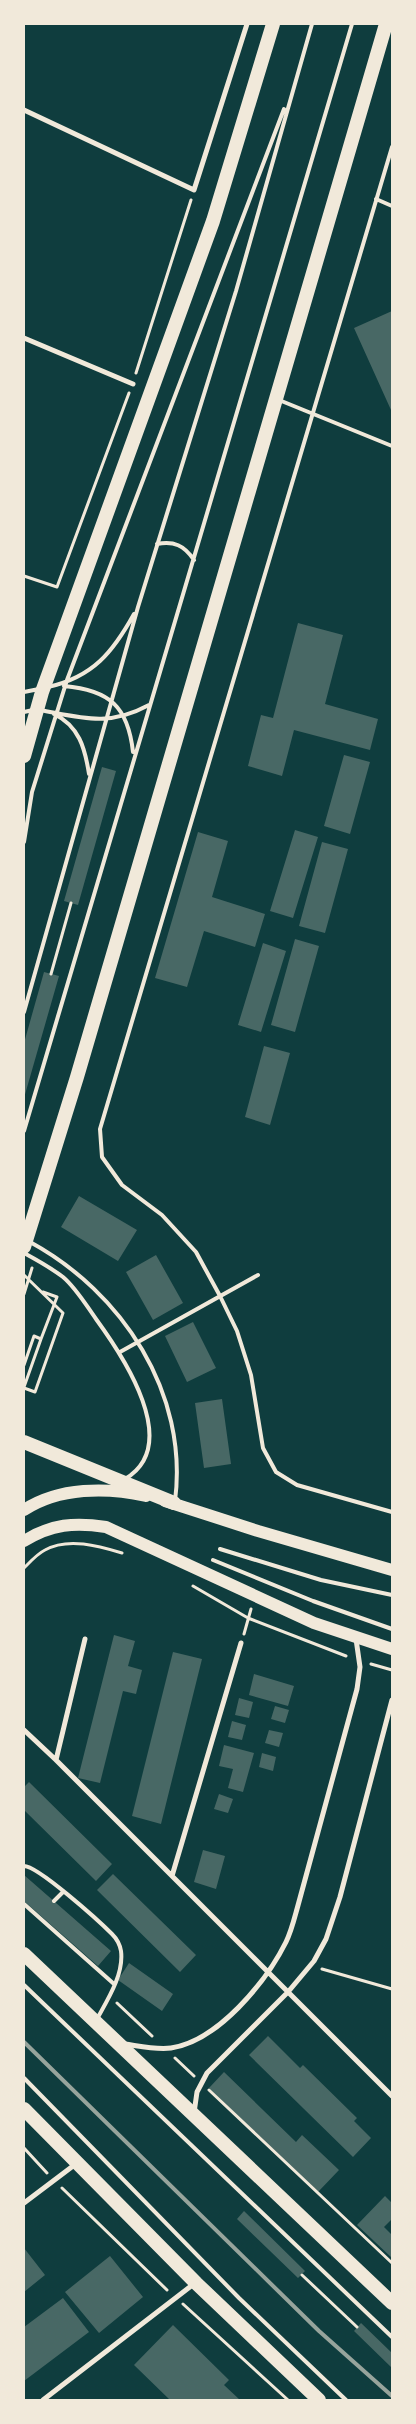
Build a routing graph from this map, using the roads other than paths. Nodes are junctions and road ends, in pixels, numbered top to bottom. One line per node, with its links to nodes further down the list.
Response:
1 (247, 24): 7 (street)
2 (272, 24): 28 (highway)
3 (312, 24): 6 (lane)
4 (352, 24): 17 (lane)
5 (386, 24): 13 (highway)
6 (293, 86): 16 (lane); 30 (lane)
7 (24, 110)
8 (392, 147): 9 (lane)
9 (376, 198): 10 (lane); 14 (lane)
10 (392, 206)
11 (24, 338): 12 (street)
12 (133, 384)
13 (278, 400): 14 (lane); 33 (highway)
14 (312, 412): 15 (lane); 35 (lane)
15 (392, 446)
16 (157, 544): 17 (lane); 18 (lane)
17 (194, 560): 22 (lane)
18 (138, 607): 19 (lane); 21 (lane)
19 (53, 686): 20 (lane); 21 (lane)
20 (24, 692)
21 (111, 700): 25 (lane); 26 (lane)
22 (149, 705): 25 (lane); 27 (lane)
23 (47, 711): 24 (lane); 26 (lane); 29 (lane)
24 (24, 712)
25 (124, 716): 26 (lane); 27 (lane)
26 (106, 720): 29 (lane)
27 (134, 754): 32 (lane)
28 (24, 756)
29 (90, 776): 31 (lane)
30 (24, 842)
31 (24, 1012)
32 (24, 1131)
33 (25, 1247): 36 (lane); 37 (lane)
34 (258, 1275): 35 (lane)
35 (220, 1296): 36 (lane); 43 (lane)
36 (138, 1342): 37 (lane); 41 (lane)
37 (120, 1352): 39 (lane)
38 (24, 1442): 39 (highway)
39 (119, 1482): 40 (lane); 41 (highway)
40 (103, 1490): 41 (main road); 42 (main road)
41 (174, 1503): 47 (main road)
42 (24, 1510)
43 (392, 1512)
44 (24, 1541): 50 (main road)
45 (220, 1549): 48 (lane)
46 (213, 1560): 49 (lane)
47 (392, 1570)
48 (392, 1595)
49 (392, 1629)
50 (356, 1638): 53 (main road); 63 (street)
51 (85, 1639): 56 (street)
52 (241, 1643): 58 (street)
53 (392, 1649)
54 (392, 1700): 66 (street)
55 (24, 1730): 56 (street)
56 (56, 1760): 58 (street)
57 (24, 1866): 59 (lane)
58 (172, 1876): 63 (street)
59 (63, 1892): 60 (lane); 64 (lane)
60 (54, 1902)
61 (24, 1904): 64 (lane)
62 (25, 1954): 67 (highway)
63 (269, 1972): 66 (street); 68 (street)
64 (114, 1984): 67 (lane)
65 (24, 1985): 77 (lane)
66 (288, 1992): 70 (street); 72 (street)
67 (96, 2021): 68 (highway)
68 (120, 2043): 72 (highway)
69 (24, 2078): 80 (lane)
70 (392, 2096)
71 (24, 2109): 73 (highway)
72 (194, 2113): 76 (highway)
73 (77, 2163): 74 (street); 75 (highway)
74 (24, 2204)
75 (196, 2283): 78 (street); 79 (highway)
76 (392, 2303)
77 (392, 2338)
78 (44, 2400)
79 (319, 2400)
80 (346, 2400)

